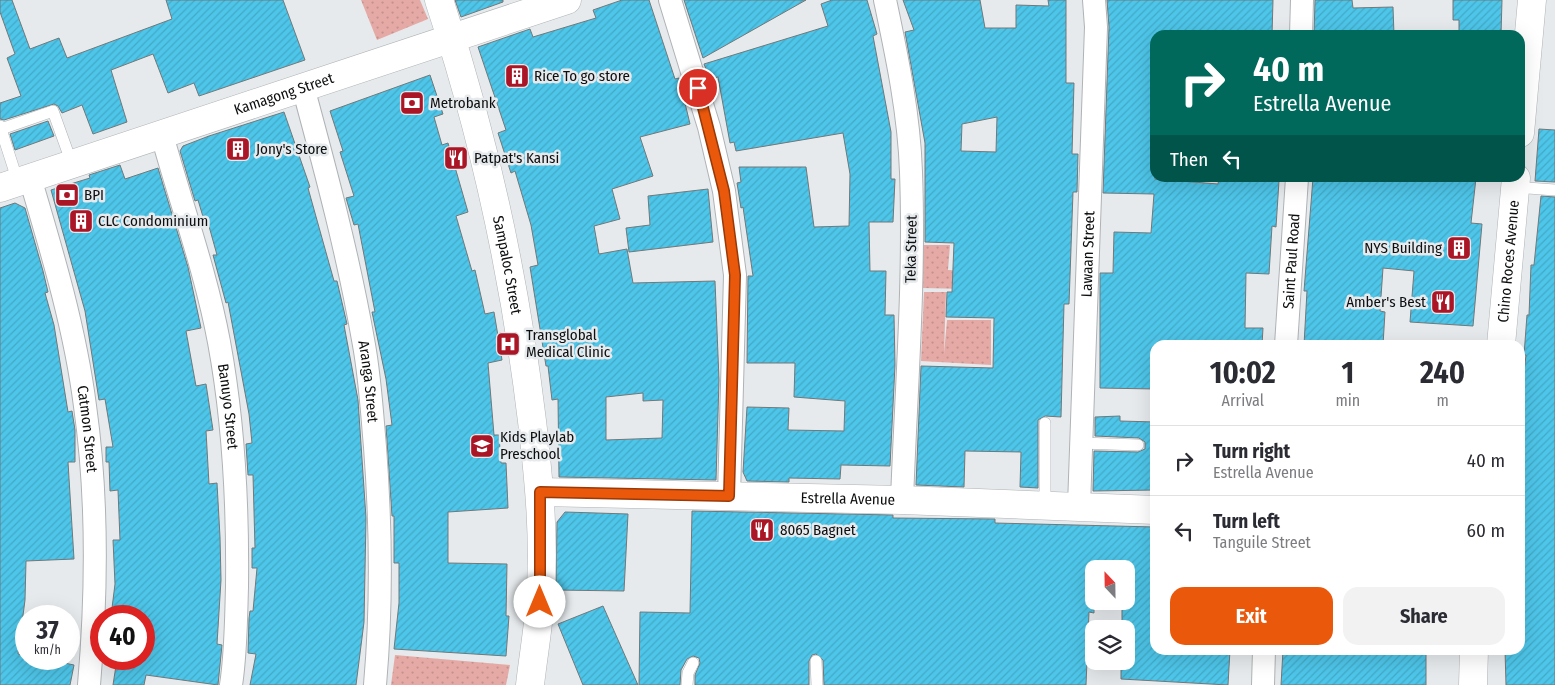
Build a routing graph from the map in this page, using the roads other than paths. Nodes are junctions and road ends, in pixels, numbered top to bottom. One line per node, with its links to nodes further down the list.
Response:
1 (439, 0): 9 (street, Sampaloc Street)
2 (567, 0): 9 (street, Kamagong Street)
3 (670, 0): 25 (street)
4 (885, 0): 26 (street, Teka Street)
5 (1094, 0): 22 (street, Lawaan Street)
6 (1302, 0): 8 (street)
7 (1532, 0): 10 (street)
8 (1301, 30)
9 (451, 37): 11 (street, Kamagong Street); 24 (street, Sampaloc Street)
10 (1525, 78)
11 (303, 87): 13 (street, Kamagong Street); 36 (street, Aranga Street)
12 (0, 127): 14 (lane); 15 (lane)
13 (162, 135): 14 (street, Kamagong Street); 35 (street, Banuyo Street)
14 (72, 164): 15 (street, Kamagong Street)
15 (16, 182): 34 (street, Catmon Street)
16 (1297, 182): 19 (street, Saint Paul Road)
17 (1516, 182): 18 (lane); 20 (street, Chino Roces Avenue)
18 (1555, 190)
19 (1286, 340)
20 (1502, 340)
21 (1045, 423): 27 (lane)
22 (1081, 443): 23 (lane); 28 (street, Lawaan Street)
23 (1138, 445)
24 (540, 492): 25 (street, Estrella Avenue); 37 (street, Sampaloc Street)
25 (729, 496): 26 (street, Estrella Avenue)
26 (902, 500): 27 (street, Estrella Avenue)
27 (1045, 505): 28 (street, Estrella Avenue)
28 (1078, 506): 29 (street, Estrella Avenue)
29 (1150, 510)
30 (1264, 655): 40 (street)
31 (1474, 655): 41 (street)
32 (816, 661): 39 (lane)
33 (693, 663): 38 (lane)
34 (89, 685)
35 (231, 685)
36 (376, 685)
37 (530, 685)
38 (687, 685)
39 (817, 685)
40 (1262, 685)
41 (1473, 685)

